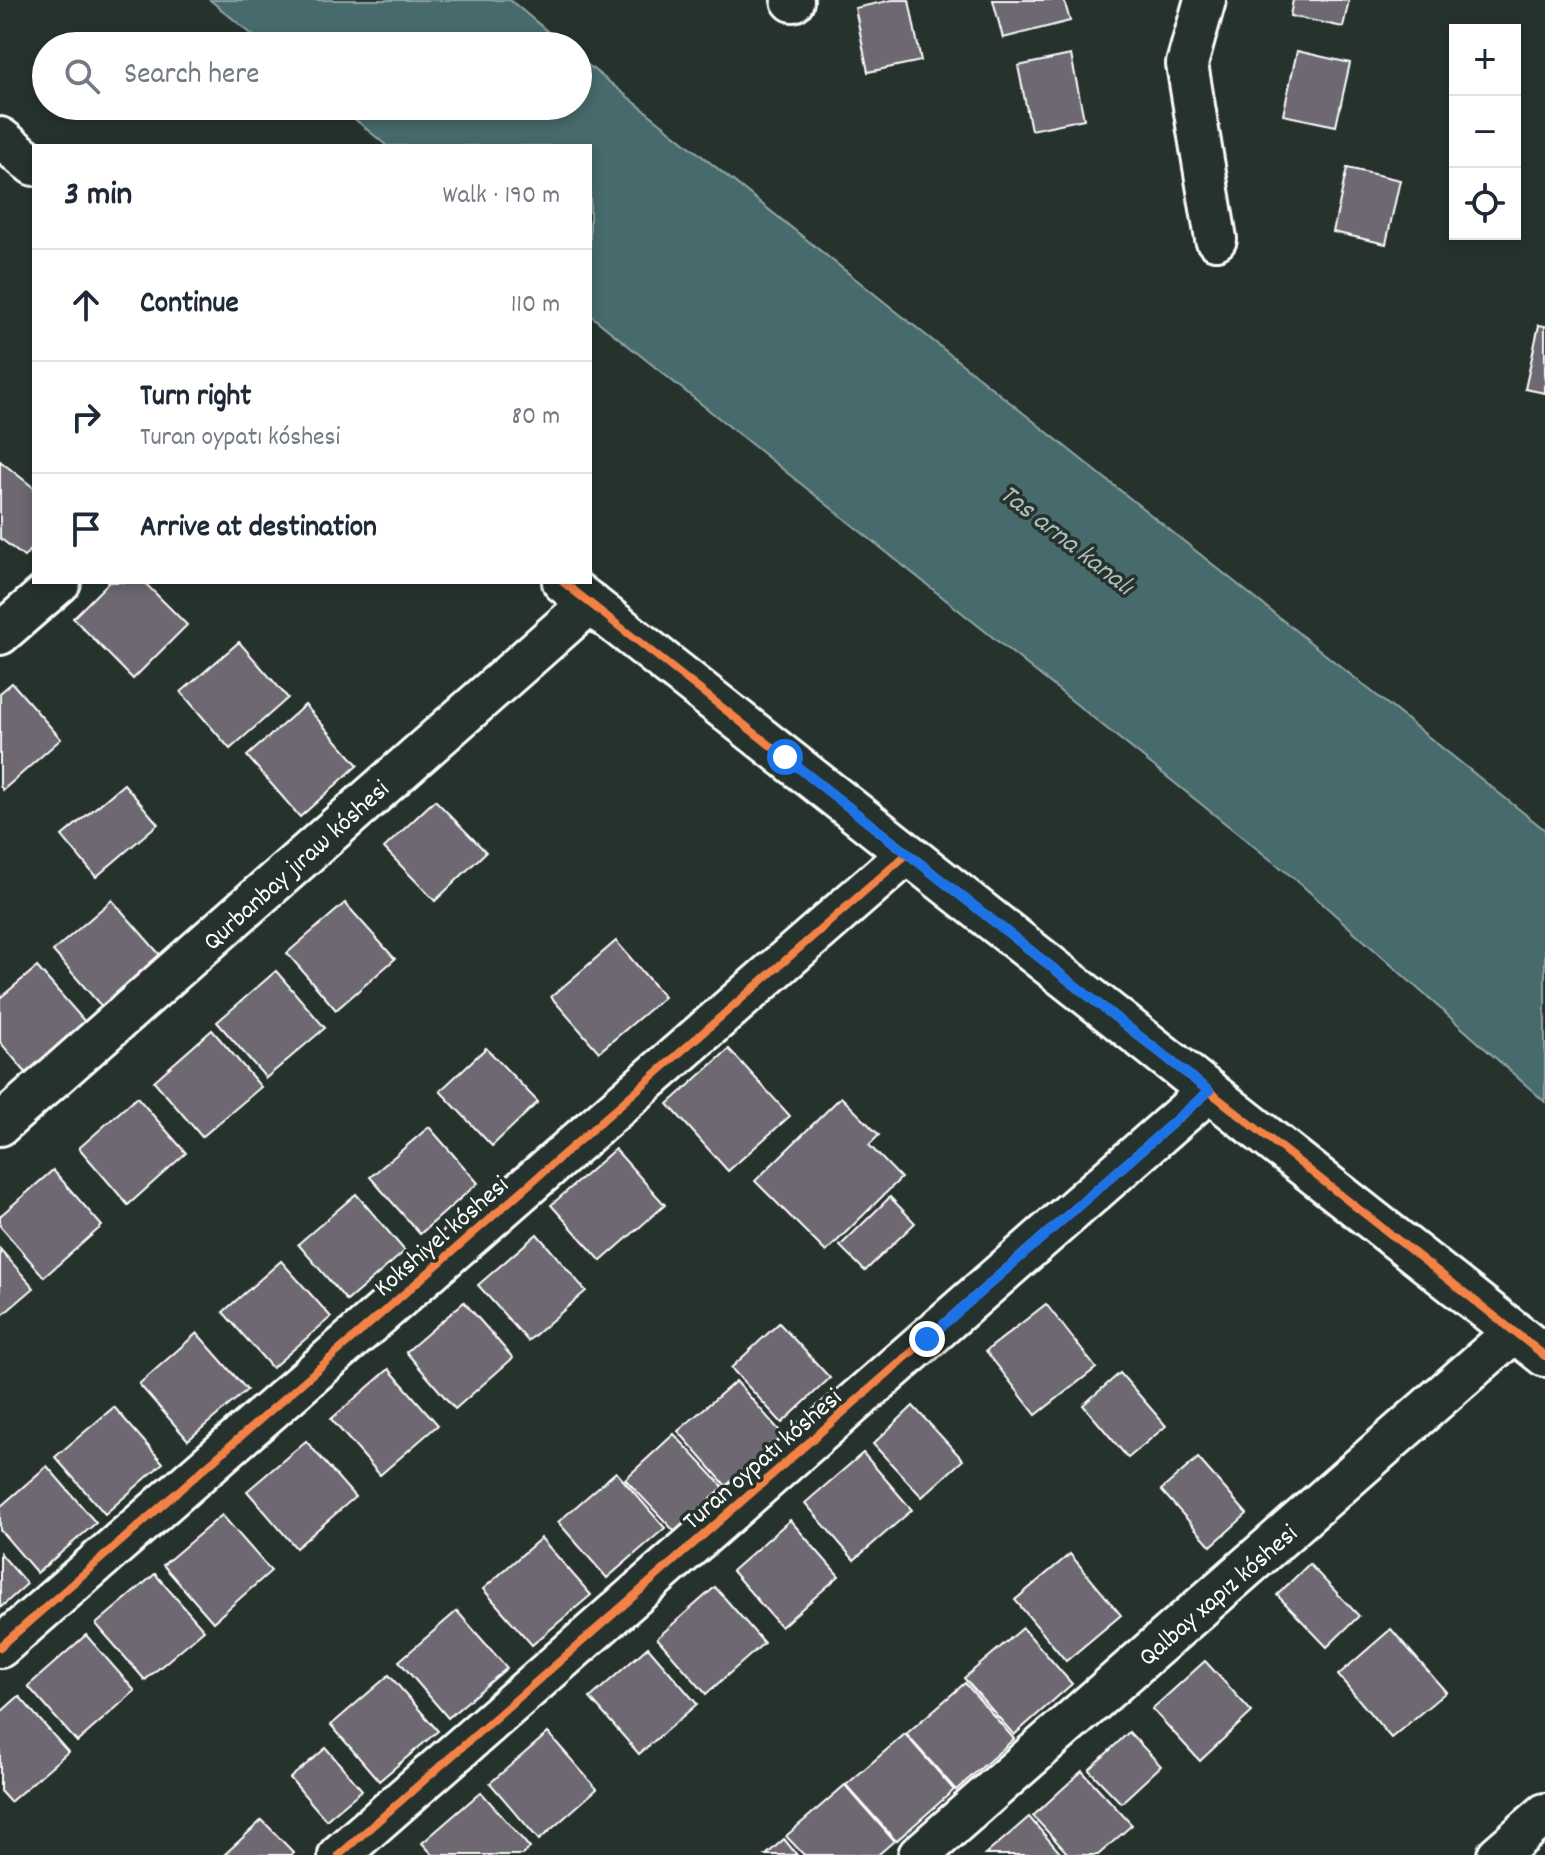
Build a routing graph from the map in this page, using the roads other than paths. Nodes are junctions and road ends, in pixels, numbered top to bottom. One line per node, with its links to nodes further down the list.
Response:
1 (1205, 0): 4 (street)
2 (0, 138): 3 (street)
3 (32, 163)
4 (1216, 239)
5 (58, 584): 7 (street)
6 (577, 592): 8 (street); 10 (street, Qurbanbay jıraw kóshesi)
7 (0, 634)
8 (907, 854): 9 (street); 13 (street, Kokshiyel kóshesi)
9 (1209, 1091): 11 (street); 15 (street, Turan oypatı kóshesi)
10 (0, 1125)
11 (1514, 1332): 12 (street); 16 (street, Qalbay xapız kóshesi)
12 (1545, 1356)
13 (0, 1647)
14 (1545, 1814): 17 (street)
15 (339, 1855)
16 (919, 1855)
17 (1498, 1855)

